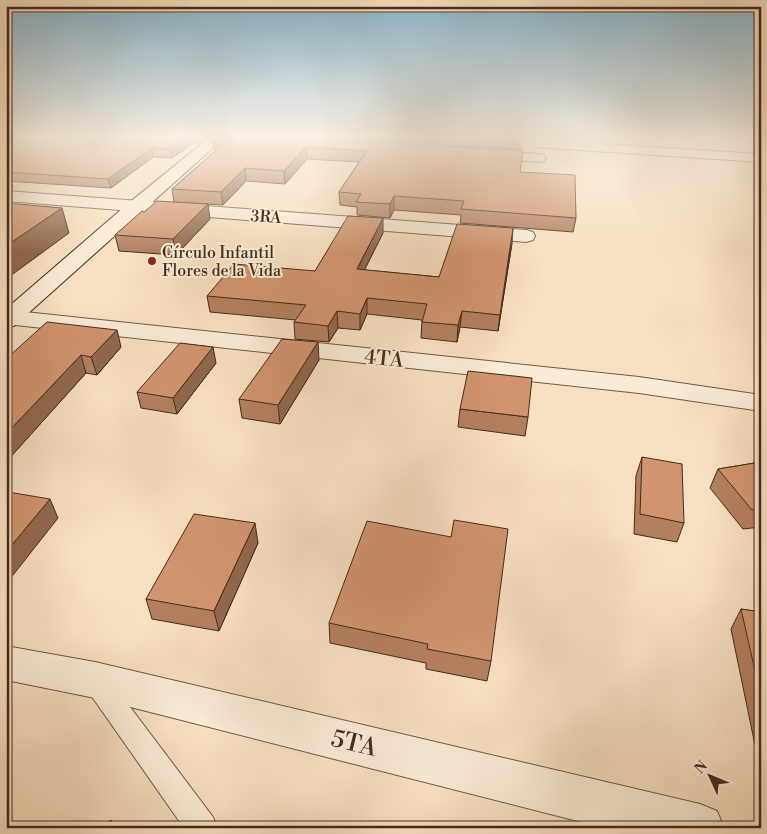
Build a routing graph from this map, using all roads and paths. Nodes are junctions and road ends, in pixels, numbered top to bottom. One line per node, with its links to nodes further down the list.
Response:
1 (172, 176): 3 (street)
2 (6, 196): 3 (street, 3RA)
3 (136, 206): 4 (street, 3RA); 5 (street)
4 (526, 236)
5 (7, 319): 6 (street, 4TA)
6 (761, 403)
7 (6, 664): 8 (street, 5TA)
8 (95, 680): 9 (lane); 10 (street, 5TA)
9 (202, 828)
10 (700, 828)

